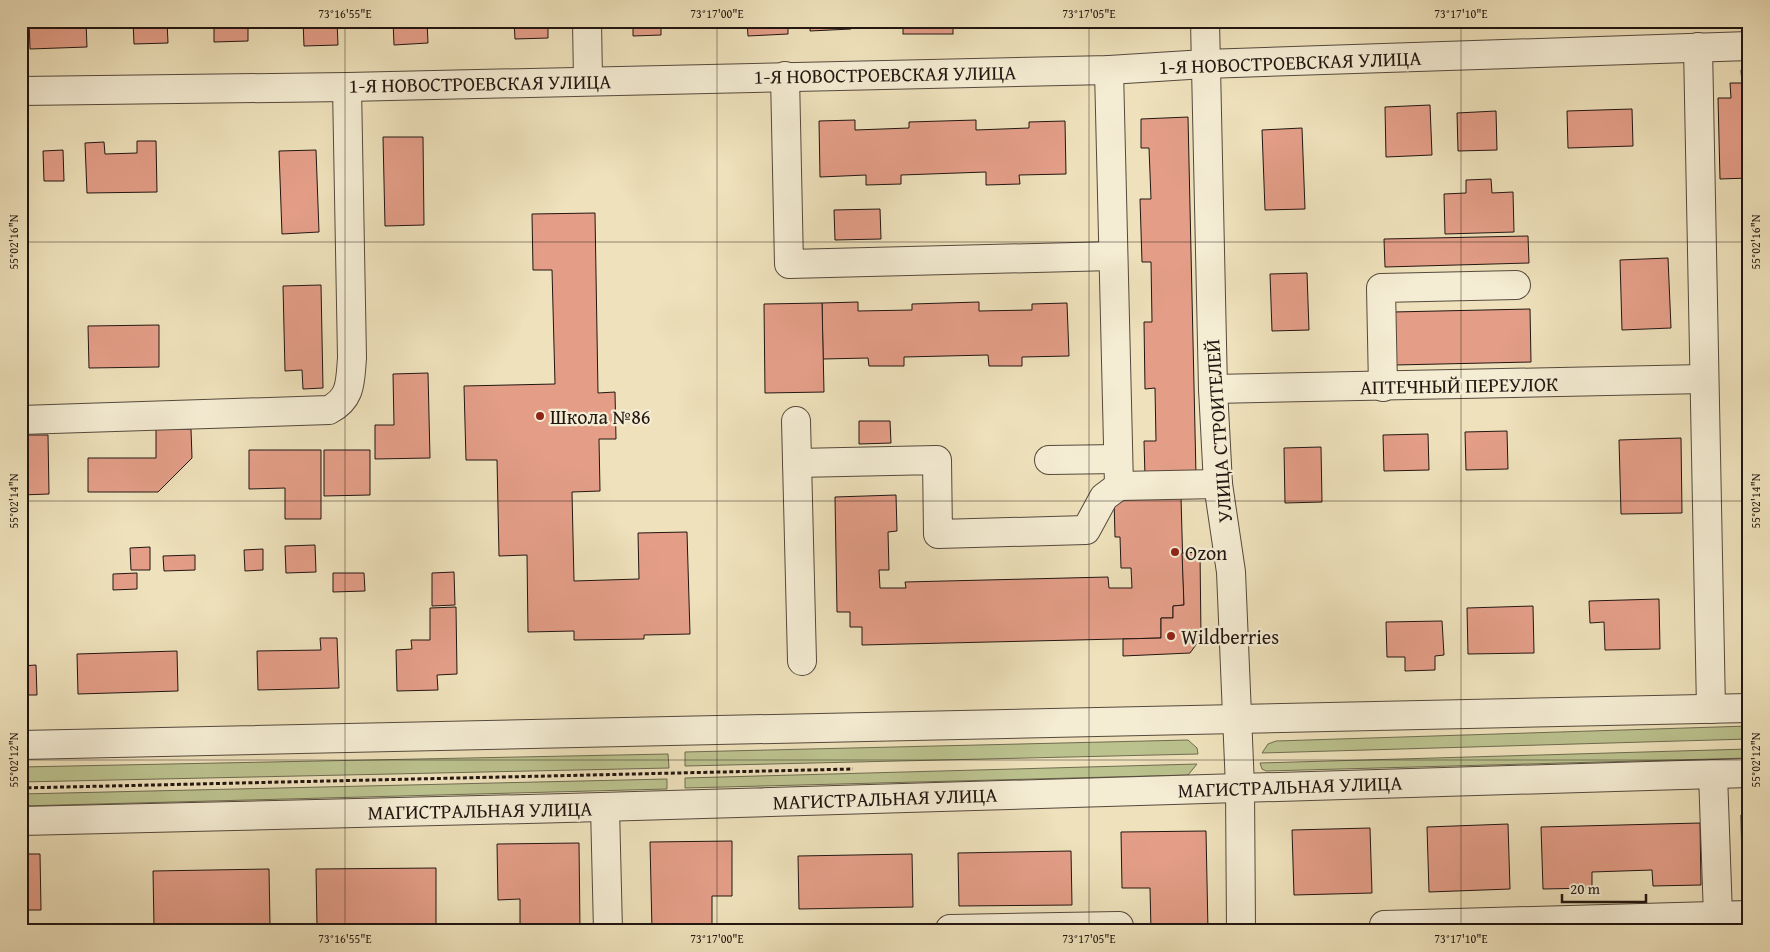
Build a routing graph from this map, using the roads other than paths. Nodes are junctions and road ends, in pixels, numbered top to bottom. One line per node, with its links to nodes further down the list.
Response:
1 (587, 21): 8 (street)
2 (1204, 21): 5 (street, УЛИЦА СТРОИТЕЛЕЙ)
3 (1749, 46): 4 (street, 1-Я НОВОСТРОЕВСКАЯ УЛИЦА)
4 (1698, 47): 5 (street, 1-Я НОВОСТРОЕВСКАЯ УЛИЦА); 13 (street)
5 (1205, 64): 6 (street, 1-Я НОВОСТРОЕВСКАЯ УЛИЦА); 15 (street, УЛИЦА СТРОИТЕЛЕЙ)
6 (1109, 70): 7 (street, 1-Я НОВОСТРОЕВСКАЯ УЛИЦА); 11 (street)
7 (785, 76): 8 (street, 1-Я НОВОСТРОЕВСКАЯ УЛИЦА); 11 (street)
8 (588, 80): 9 (street, 1-Я НОВОСТРОЕВСКАЯ УЛИЦА)
9 (347, 87): 10 (street, 1-Я НОВОСТРОЕВСКАЯ УЛИЦА); 16 (street)
10 (21, 91)
11 (1113, 256): 18 (street)
12 (1516, 285): 14 (street)
13 (1704, 379): 14 (street, АПТЕЧНЫЙ ПЕРЕУЛОК); 25 (street)
14 (1383, 386): 15 (street, АПТЕЧНЫЙ ПЕРЕУЛОК)
15 (1213, 389): 21 (street, УЛИЦА СТРОИТЕЛЕЙ)
16 (21, 420)
17 (796, 421): 20 (street)
18 (1118, 459): 19 (street); 22 (street)
19 (1049, 460)
20 (797, 462): 22 (street); 23 (street)
21 (1218, 484): 22 (street); 26 (street, УЛИЦА СТРОИТЕЛЕЙ)
22 (1119, 486)
23 (802, 661)
24 (1749, 708): 25 (street)
25 (1711, 709): 26 (street)
26 (1236, 718): 27 (street); 30 (street, УЛИЦА СТРОИТЕЛЕЙ)
27 (21, 745)
28 (1749, 773): 29 (street, МАГИСТРАЛЬНАЯ УЛИЦА)
29 (1713, 774): 30 (street, МАГИСТРАЛЬНАЯ УЛИЦА); 34 (street)
30 (1240, 787): 31 (street, МАГИСТРАЛЬНАЯ УЛИЦА); 38 (street, УЛИЦА СТРОИТЕЛЕЙ)
31 (606, 807): 32 (street, МАГИСТРАЛЬНАЯ УЛИЦА); 36 (street)
32 (21, 821)
33 (1749, 915): 34 (street)
34 (1718, 916): 39 (street)
35 (950, 929): 37 (street)
36 (608, 931)
37 (1119, 931)
38 (1241, 931)
39 (1384, 931)

